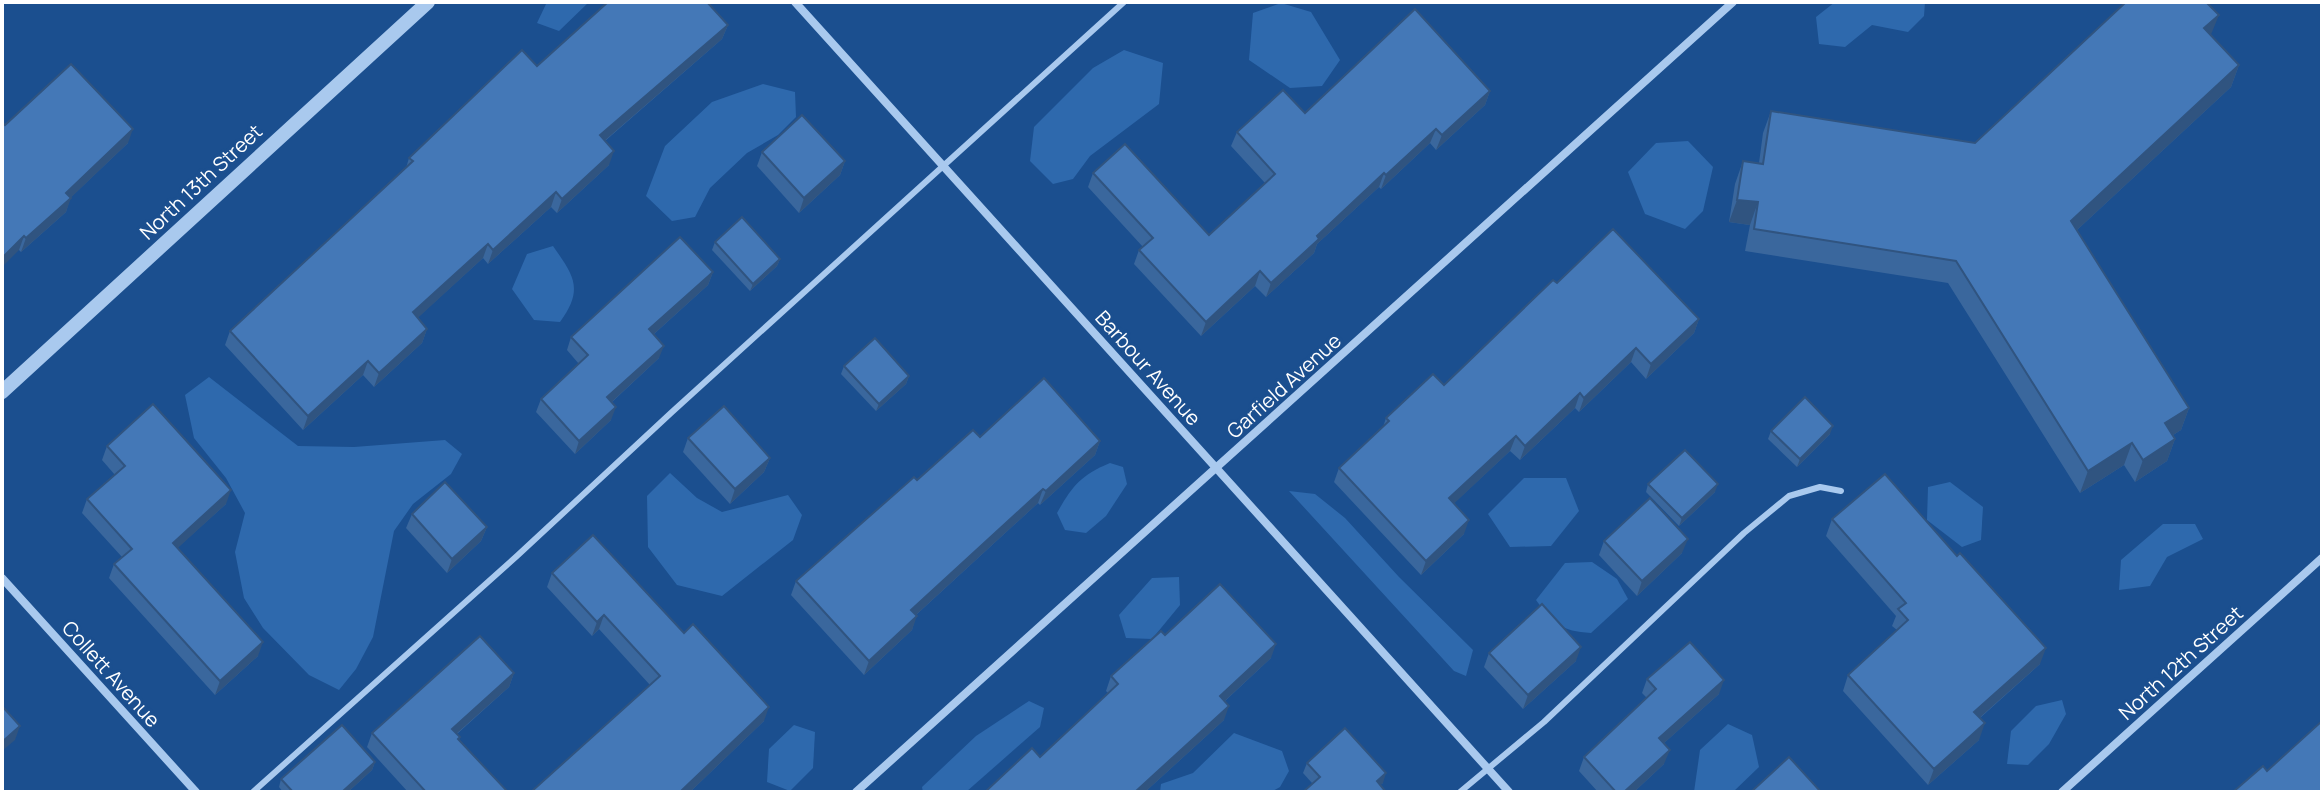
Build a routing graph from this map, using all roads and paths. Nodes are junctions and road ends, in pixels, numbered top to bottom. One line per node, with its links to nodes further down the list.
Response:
1 (428, 2): 6 (street, North 13th Street)
2 (795, 2): 5 (street, Barbour Avenue)
3 (1124, 2): 5 (lane)
4 (1733, 2): 7 (street, Garfield Avenue)
5 (945, 167): 7 (street, Barbour Avenue); 13 (lane)
6 (2, 392)
7 (1217, 468): 11 (street, Barbour Avenue); 14 (street, Garfield Avenue)
8 (1841, 491): 11 (lane)
9 (2322, 558): 17 (street, North 12th Street)
10 (2, 578): 12 (street, Collett Avenue)
11 (1487, 767): 15 (lane); 16 (street, Barbour Avenue)
12 (196, 792)
13 (253, 792)
14 (856, 792)
15 (1460, 792)
16 (1509, 792)
17 (2062, 792)

